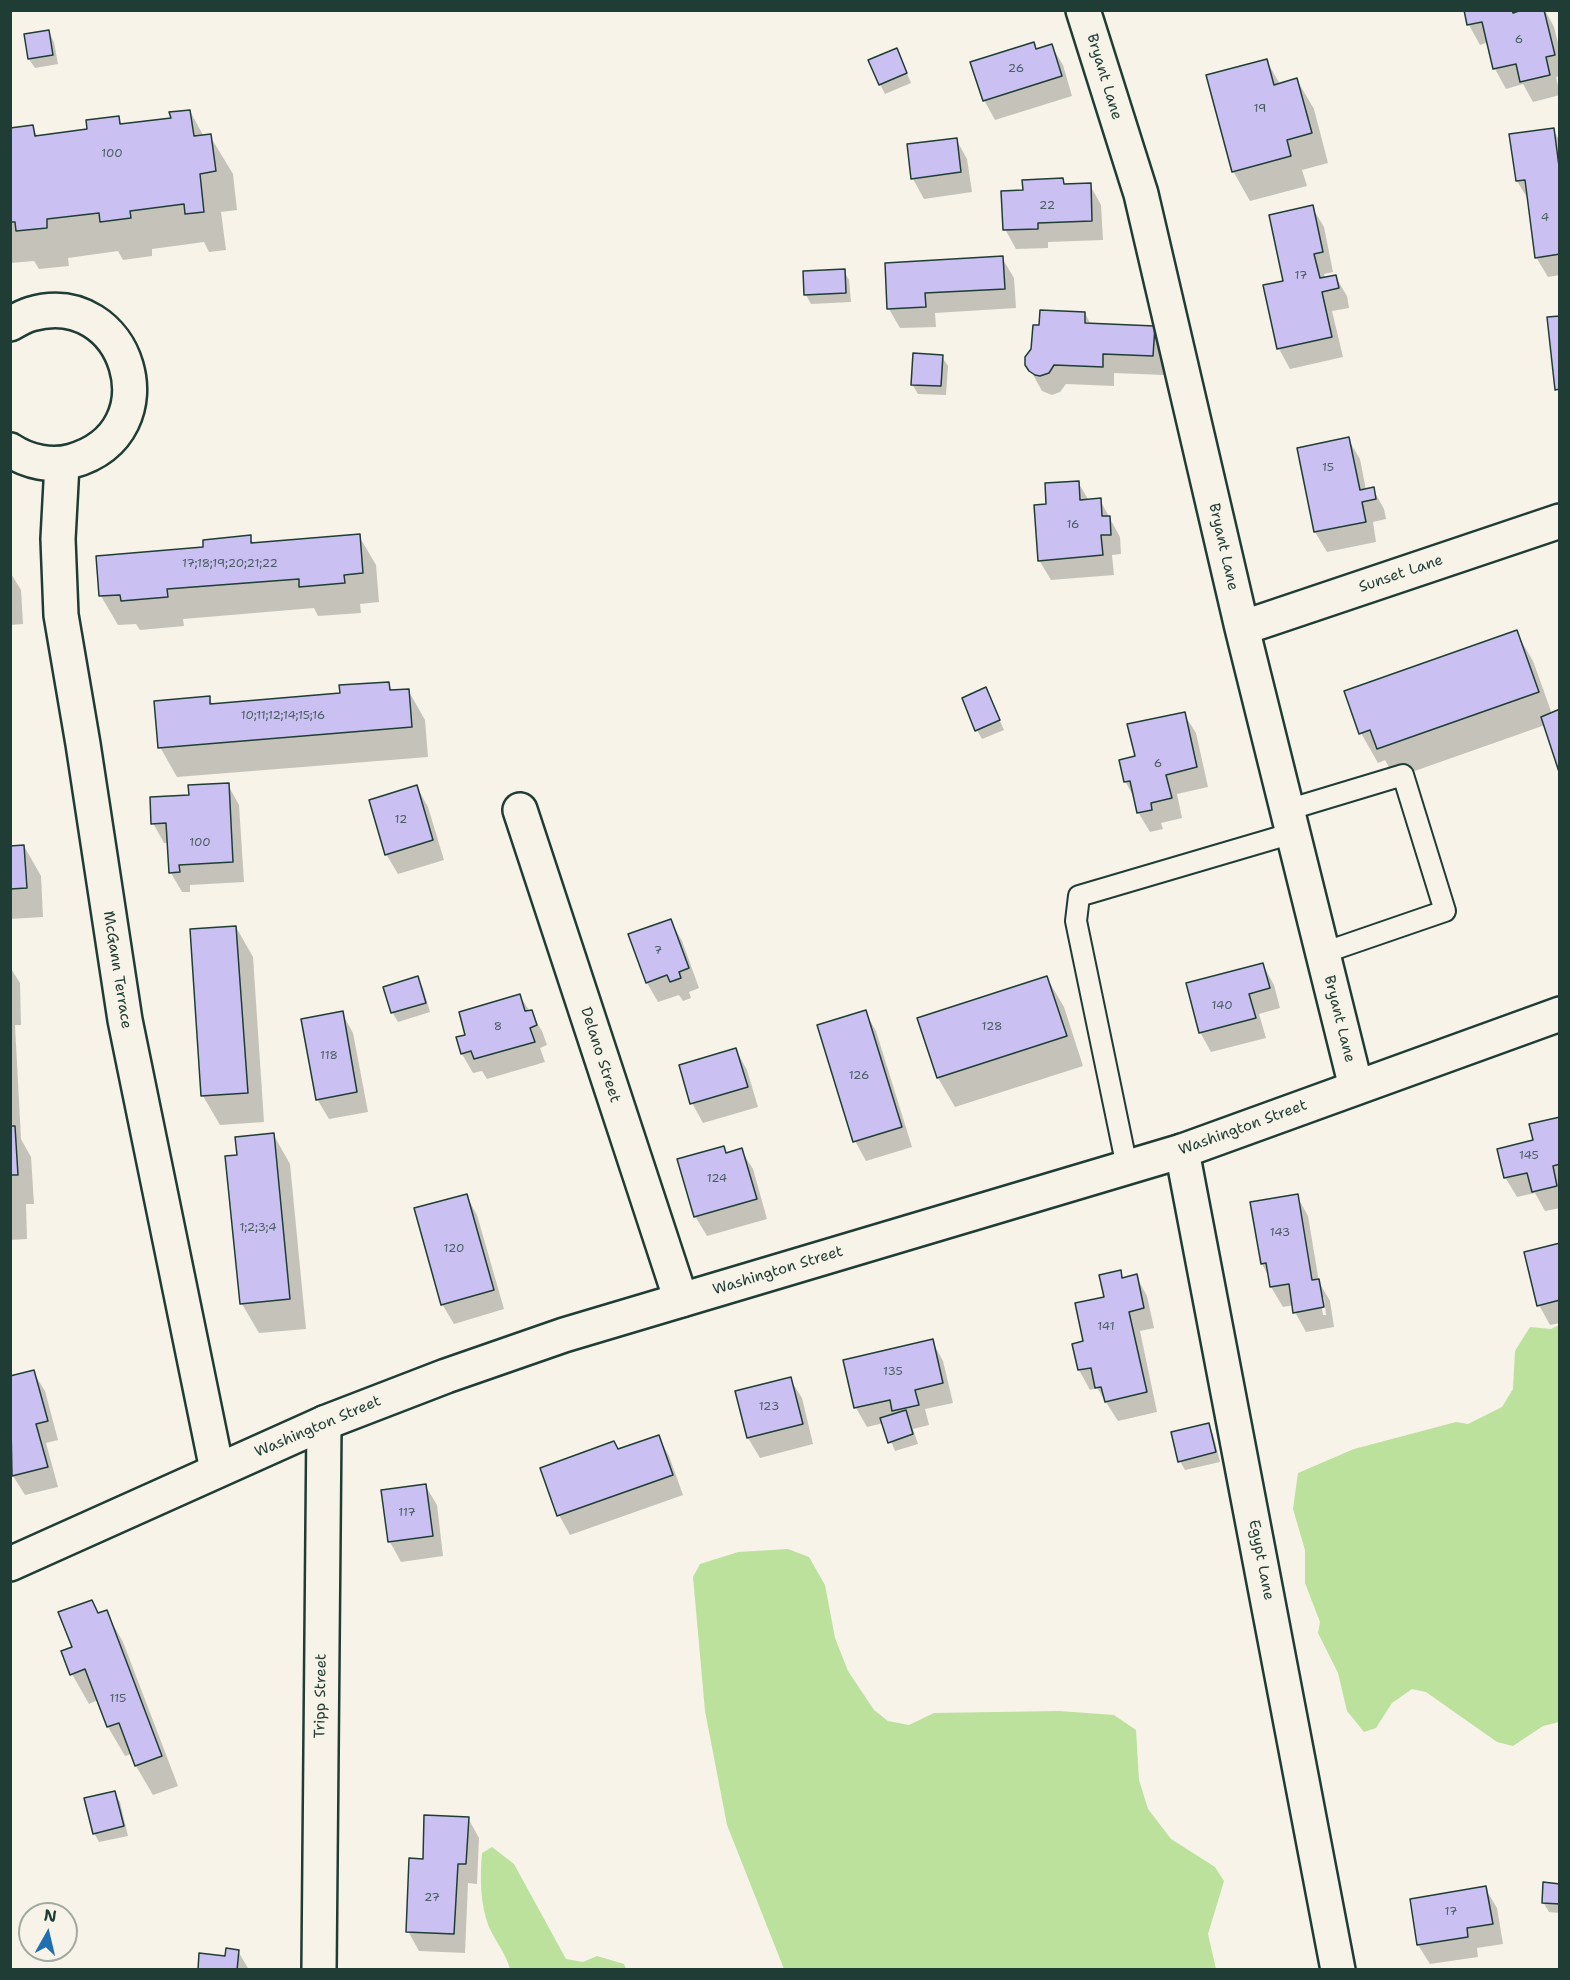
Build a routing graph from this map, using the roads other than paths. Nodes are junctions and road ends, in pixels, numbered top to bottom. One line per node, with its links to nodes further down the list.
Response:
1 (1083, 10): 6 (street, Bryant Lane)
2 (10, 324): 4 (street)
3 (10, 450): 4 (street)
4 (62, 464): 16 (street, McGann Terrace)
5 (1560, 521): 6 (street, Sunset Lane)
6 (1242, 628): 8 (street, Bryant Lane)
7 (520, 810): 14 (street, Delano Street)
8 (1290, 821): 9 (street, Bryant Lane); 9 (lane); 13 (lane)
9 (1323, 953): 11 (street, Bryant Lane)
10 (1560, 1014): 11 (street, Washington Street)
11 (1356, 1086): 12 (street, Washington Street)
12 (1182, 1151): 13 (street, Washington Street); 19 (street, Egypt Lane)
13 (1127, 1167): 14 (street, Washington Street)
14 (681, 1300): 15 (street, Washington Street)
15 (324, 1423): 16 (street, Washington Street); 18 (street, Tripp Street)
16 (217, 1470): 17 (street, Washington Street)
17 (10, 1563)
18 (319, 1970)
19 (1338, 1970)

